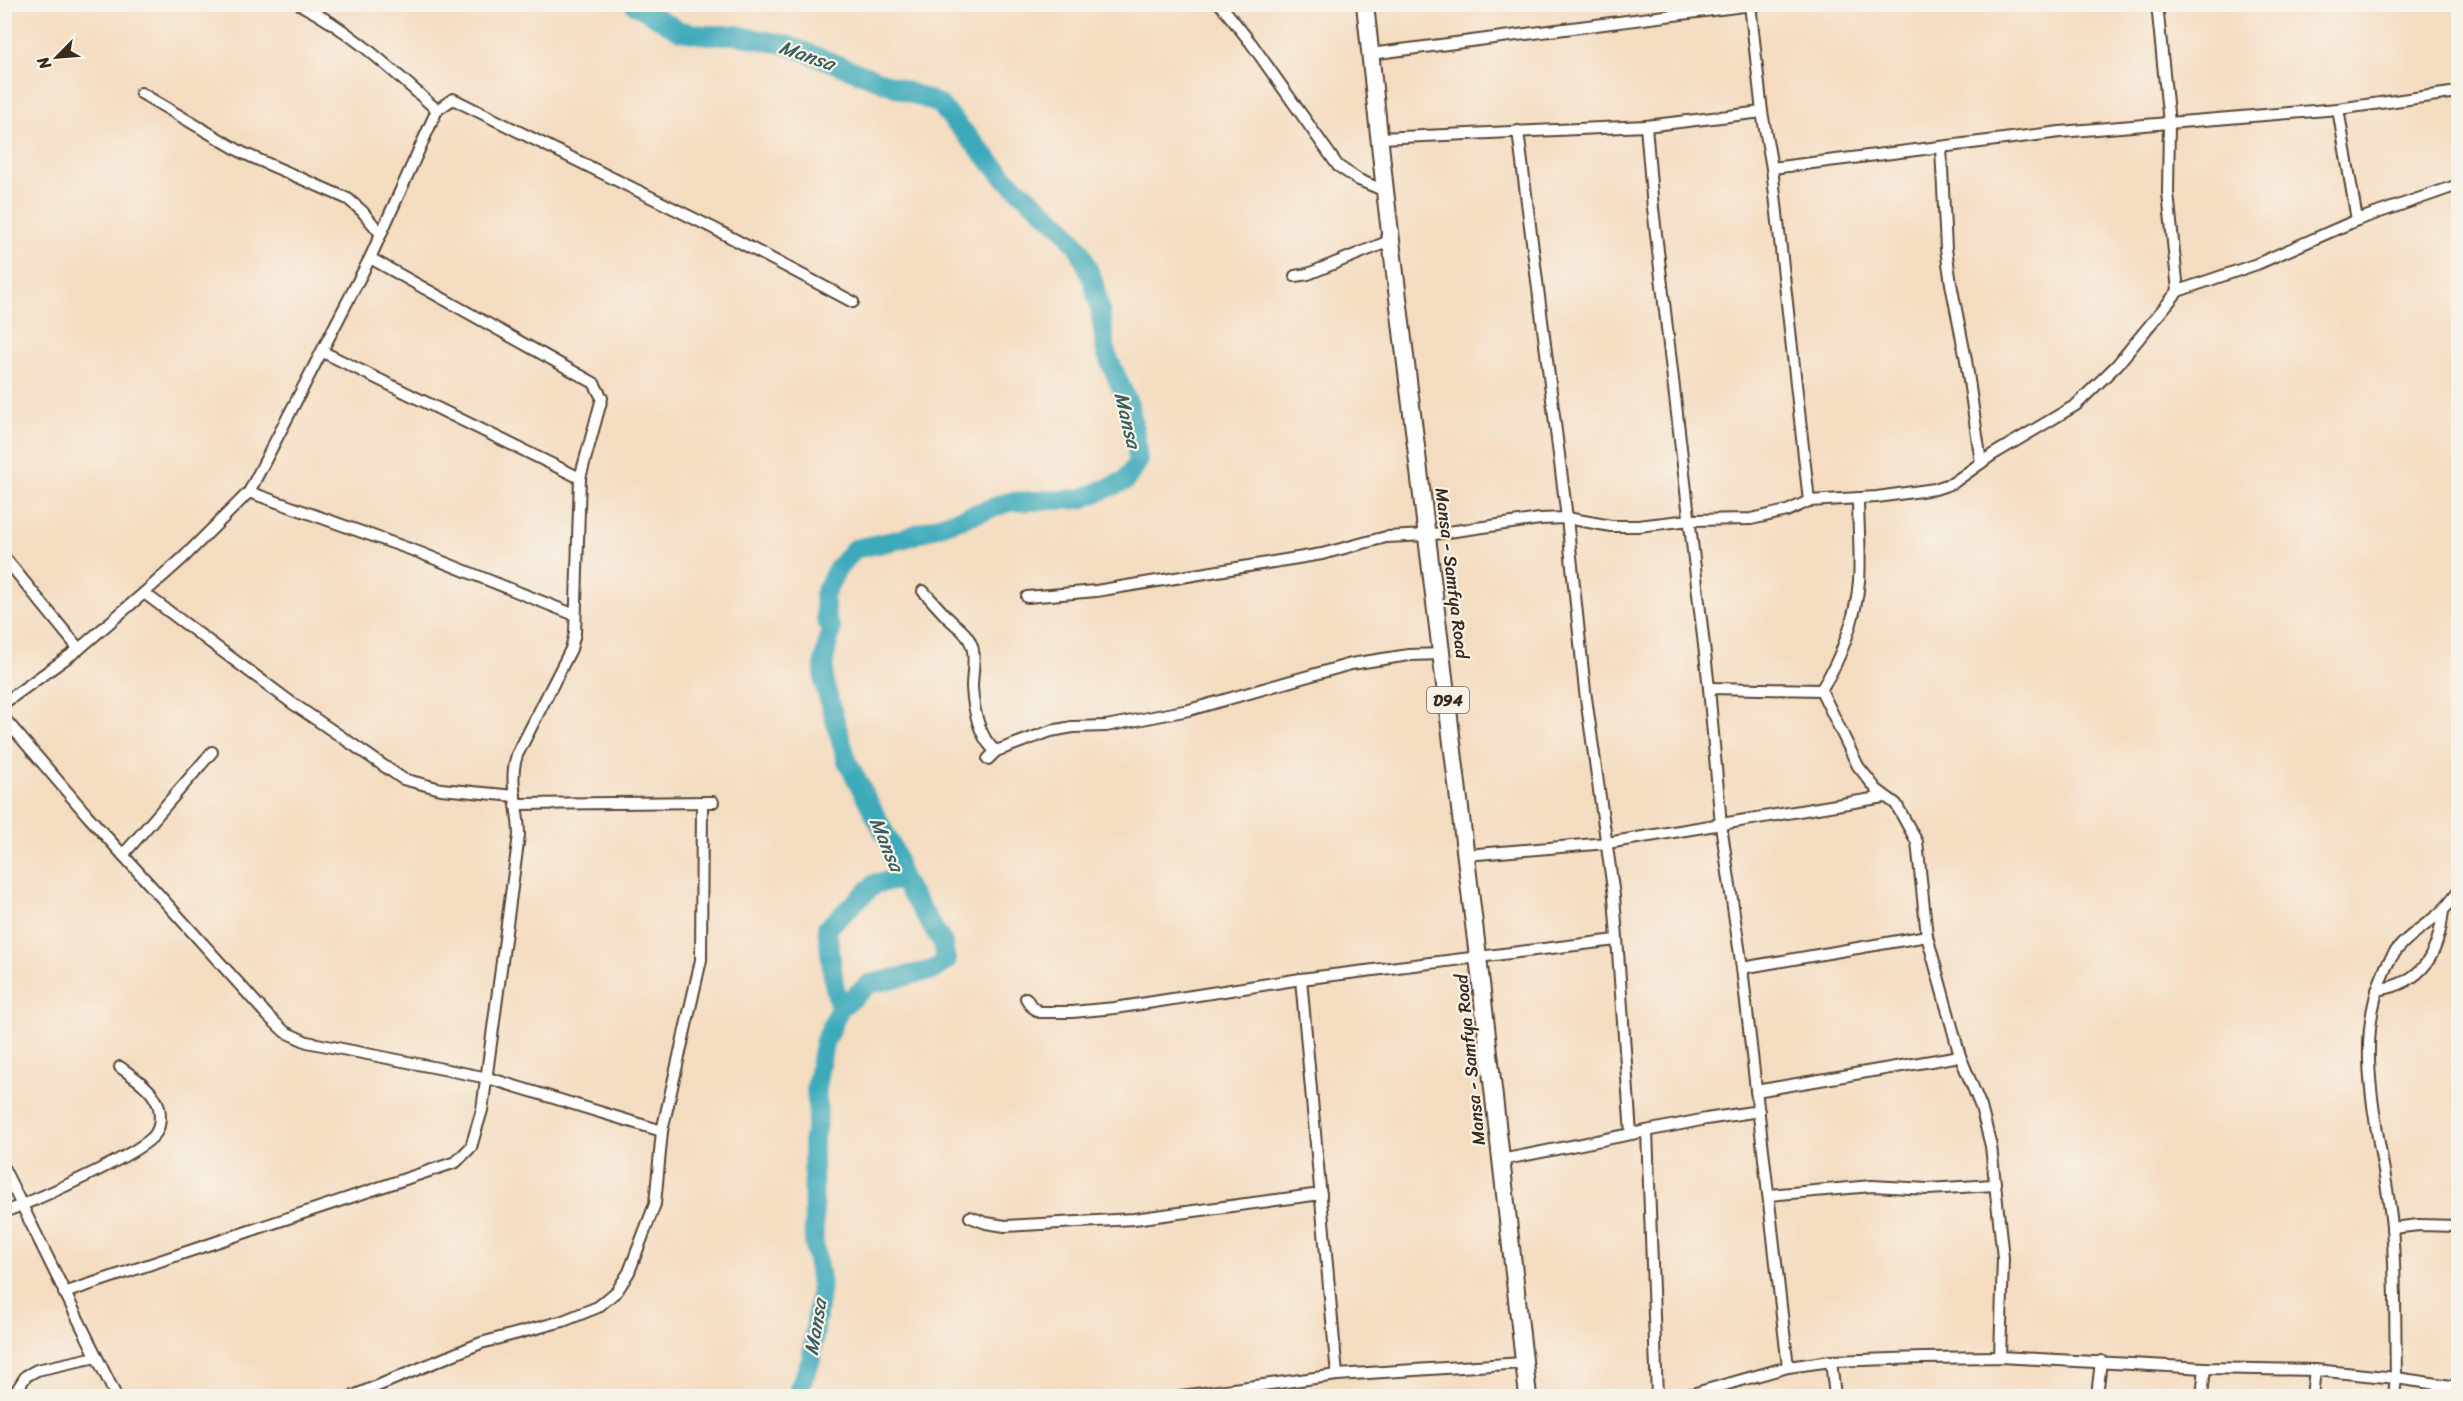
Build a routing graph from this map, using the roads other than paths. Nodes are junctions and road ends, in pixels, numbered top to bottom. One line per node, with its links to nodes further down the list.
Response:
1 (299, 4): 10 (street)
2 (1220, 4): 19 (street)
3 (1365, 4): 6 (main road, Mansa - Samfya Road / D94)
4 (2157, 4): 12 (street)
5 (1753, 5): 6 (street); 11 (street)
6 (1370, 54): 15 (main road, Mansa - Samfya Road / D94)
7 (2458, 92): 9 (street)
8 (141, 93): 21 (street)
9 (2338, 109): 12 (street); 20 (street)
10 (437, 110): 21 (street); 26 (street)
11 (1762, 112): 13 (street); 17 (street)
12 (2169, 123): 16 (street); 25 (street)
13 (1646, 126): 14 (street); 34 (street)
14 (1518, 131): 15 (street); 33 (street)
15 (1380, 138): 19 (main road, Mansa - Samfya Road / D94)
16 (1941, 148): 17 (street); 28 (street)
17 (1772, 168): 32 (street)
18 (2458, 185): 20 (street)
19 (1385, 191): 22 (main road, Mansa - Samfya Road / D94)
20 (2358, 220): 25 (street)
21 (381, 234): 23 (street)
22 (1392, 240): 24 (street); 35 (main road, Mansa - Samfya Road / D94)
23 (370, 258): 27 (street); 29 (street)
24 (1295, 276)
25 (2178, 291): 28 (street)
26 (854, 302)
27 (323, 352): 29 (street); 30 (street)
28 (1981, 463): 31 (street)
29 (580, 478): 40 (street)
30 (249, 492): 38 (street); 40 (street)
31 (1858, 498): 32 (street); 44 (street)
32 (1809, 501): 34 (street)
33 (1566, 518): 34 (street); 35 (street); 51 (street)
34 (1690, 520): 43 (street)
35 (1427, 535): 39 (street); 42 (main road, Mansa - Samfya Road / D94)
36 (4, 557): 41 (street)
37 (923, 591): 42 (street)
38 (144, 592): 41 (street); 49 (street)
39 (1027, 597)
40 (575, 615): 49 (street)
41 (79, 649): 45 (street)
42 (1443, 654): 53 (main road, Mansa - Samfya Road / D94)
43 (1709, 688): 44 (street); 50 (street)
44 (1821, 690): 48 (street)
45 (4, 703)
46 (4, 718): 52 (street)
47 (212, 752): 52 (street)
48 (1884, 797): 50 (street); 56 (street)
49 (516, 800): 65 (street); 68 (street)
50 (1721, 825): 51 (street); 59 (street)
51 (1607, 843): 53 (street); 57 (street)
52 (123, 855): 65 (street)
53 (1466, 855): 58 (main road, Mansa - Samfya Road / D94)
54 (2458, 892): 55 (street)
55 (2443, 910): 61 (street); 61 (street)
56 (1928, 936): 59 (street); 63 (street)
57 (1616, 940): 58 (street); 70 (street)
58 (1478, 957): 60 (street); 71 (main road, Mansa - Samfya Road / D94)
59 (1742, 968): 66 (street)
60 (1301, 979): 62 (street); 74 (street)
61 (2377, 990): 80 (street)
62 (1026, 998)
63 (1960, 1056): 66 (street); 73 (street)
64 (120, 1066): 76 (street)
65 (488, 1078): 68 (street); 81 (street)
66 (1756, 1091): 67 (street)
67 (1759, 1111): 69 (street); 75 (street)
68 (662, 1131): 96 (street)
69 (1647, 1131): 70 (street); 99 (street)
70 (1631, 1134): 71 (street)
71 (1501, 1160): 86 (main road, Mansa - Samfya Road / D94)
72 (4, 1169): 76 (street)
73 (1994, 1185): 75 (street); 82 (street)
74 (1321, 1194): 78 (street); 90 (street)
75 (1769, 1195): 87 (street)
76 (22, 1206): 77 (street); 81 (street)
77 (4, 1212)
78 (970, 1217)
79 (2458, 1226): 80 (street)
80 (2392, 1228): 91 (street)
81 (64, 1293): 83 (street)
82 (2000, 1357): 84 (street); 85 (street)
83 (96, 1358): 94 (street); 95 (street)
84 (2101, 1360): 88 (street); 102 (street)
85 (1831, 1361): 87 (street); 101 (street)
86 (1523, 1363): 90 (street); 98 (main road, Mansa - Samfya Road / D94)
87 (1788, 1367): 93 (street)
88 (2205, 1368): 89 (street); 103 (street)
89 (2315, 1370): 91 (street); 104 (street)
90 (1337, 1375): 97 (street)
91 (2396, 1378): 92 (street); 105 (street)
92 (2458, 1387)
93 (1720, 1391): 100 (street)
94 (13, 1396)
95 (116, 1396)
96 (353, 1396)
97 (1181, 1396)
98 (1528, 1396)
99 (1657, 1396)
100 (1685, 1396)
101 (1836, 1396)
102 (2097, 1396)
103 (2202, 1396)
104 (2312, 1396)
105 (2394, 1396)

